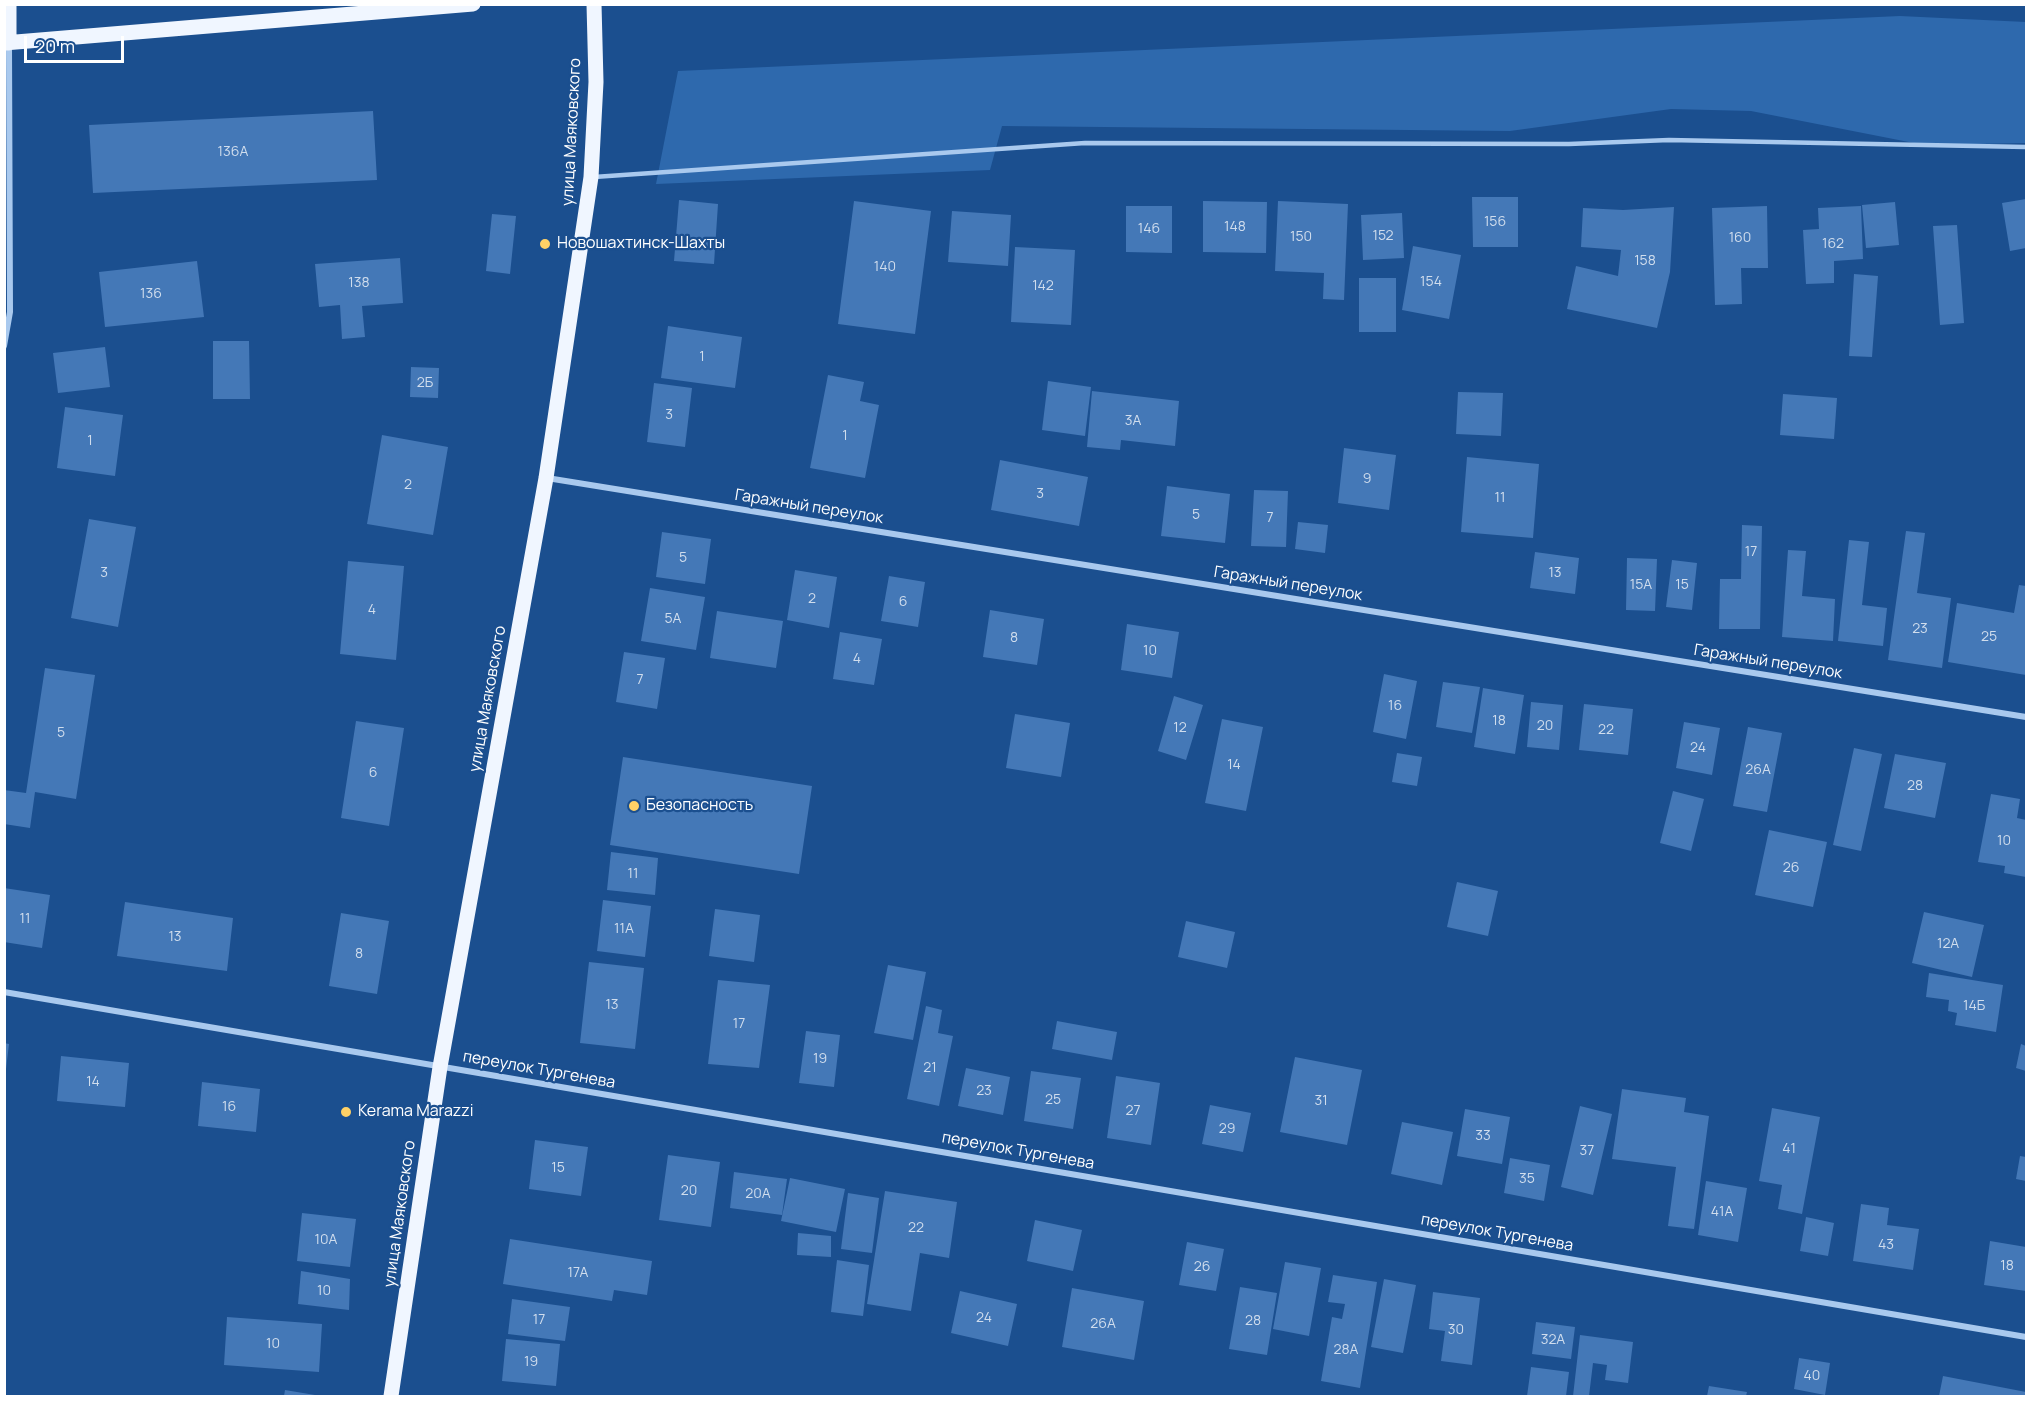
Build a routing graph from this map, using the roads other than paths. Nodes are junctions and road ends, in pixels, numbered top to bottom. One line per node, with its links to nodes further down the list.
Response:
1 (9, 4): 4 (main road)
2 (473, 4): 4 (main road)
3 (594, 4): 6 (main road, улица Маяковского)
4 (7, 43): 7 (street)
5 (2026, 147): 6 (lane)
6 (591, 177): 8 (main road, улица Маяковского)
7 (4, 346)
8 (546, 478): 9 (street, Гаражный переулок); 11 (main road, улица Маяковского)
9 (2026, 717)
10 (4, 992): 11 (street, переулок Тургенева)
11 (440, 1067): 12 (street, переулок Тургенева); 13 (main road, улица Маяковского)
12 (2026, 1337)
13 (391, 1396)

